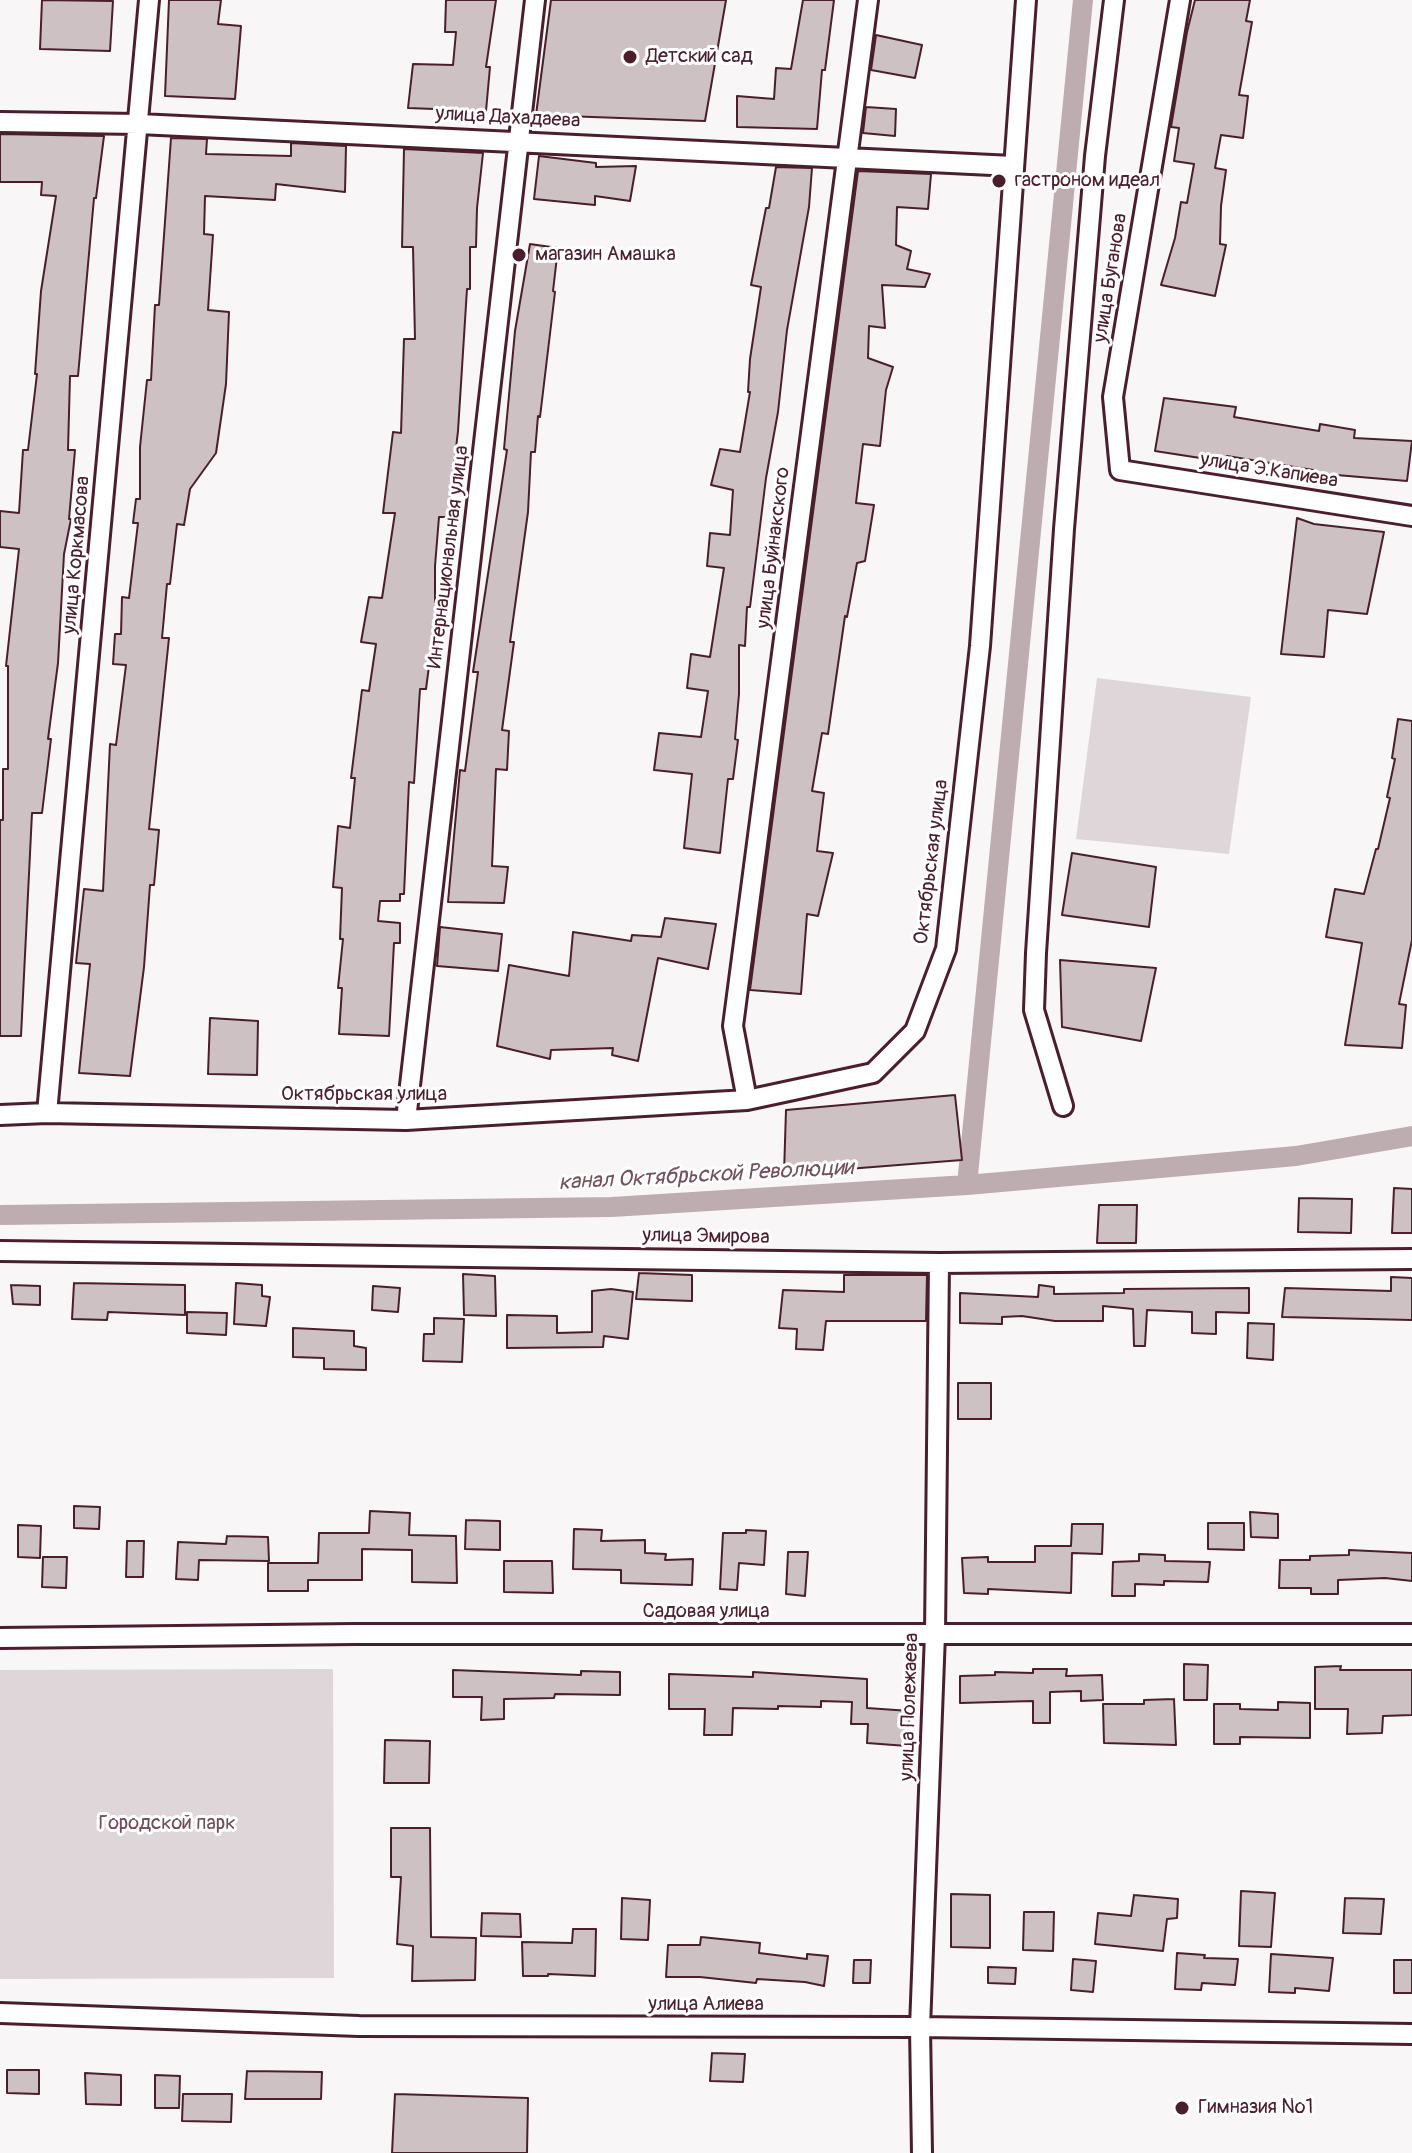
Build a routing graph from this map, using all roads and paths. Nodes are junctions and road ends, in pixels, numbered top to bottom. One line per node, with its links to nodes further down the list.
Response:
1 (149, 0): 8 (street, улица Коркмасова)
2 (535, 0): 9 (street, Интернациональная улица)
3 (868, 0): 10 (street, улица Буйнакского)
4 (1026, 0): 11 (street, Октябрьская улица)
5 (1114, 0): 15 (street)
6 (1180, 0): 12 (street, улица Буганова)
7 (0, 122): 8 (street, улица Дахадаева)
8 (139, 124): 9 (street, улица Дахадаева); 16 (street, улица Коркмасова)
9 (520, 141): 10 (street, улица Дахадаева); 18 (street, Интернациональная улица)
10 (847, 158): 11 (street, улица Дахадаева); 14 (street, улица Буйнакского)
11 (1013, 166): 14 (street, Октябрьская улица)
12 (1120, 470): 13 (street, улица Э.Капиева)
13 (1412, 516)
14 (747, 1100): 18 (street, Октябрьская улица)
15 (1063, 1106)
16 (47, 1113): 17 (street, Октябрьская улица); 18 (street, Октябрьская улица)
17 (0, 1115)
18 (406, 1120)
19 (0, 1251): 21 (street, улица Эмирова)
20 (1412, 1259): 21 (street, улица Эмирова)
21 (939, 1263): 22 (street, улица Полежаева)
22 (935, 1634): 23 (street, Садовая улица); 24 (street, Садовая улица); 26 (street, улица Полежаева)
23 (1412, 1634)
24 (0, 1638)
25 (0, 2013): 26 (street, улица Алиева)
26 (920, 2027): 27 (street, улица Алиева); 28 (street, улица Полежаева)
27 (1412, 2034)
28 (922, 2153)

